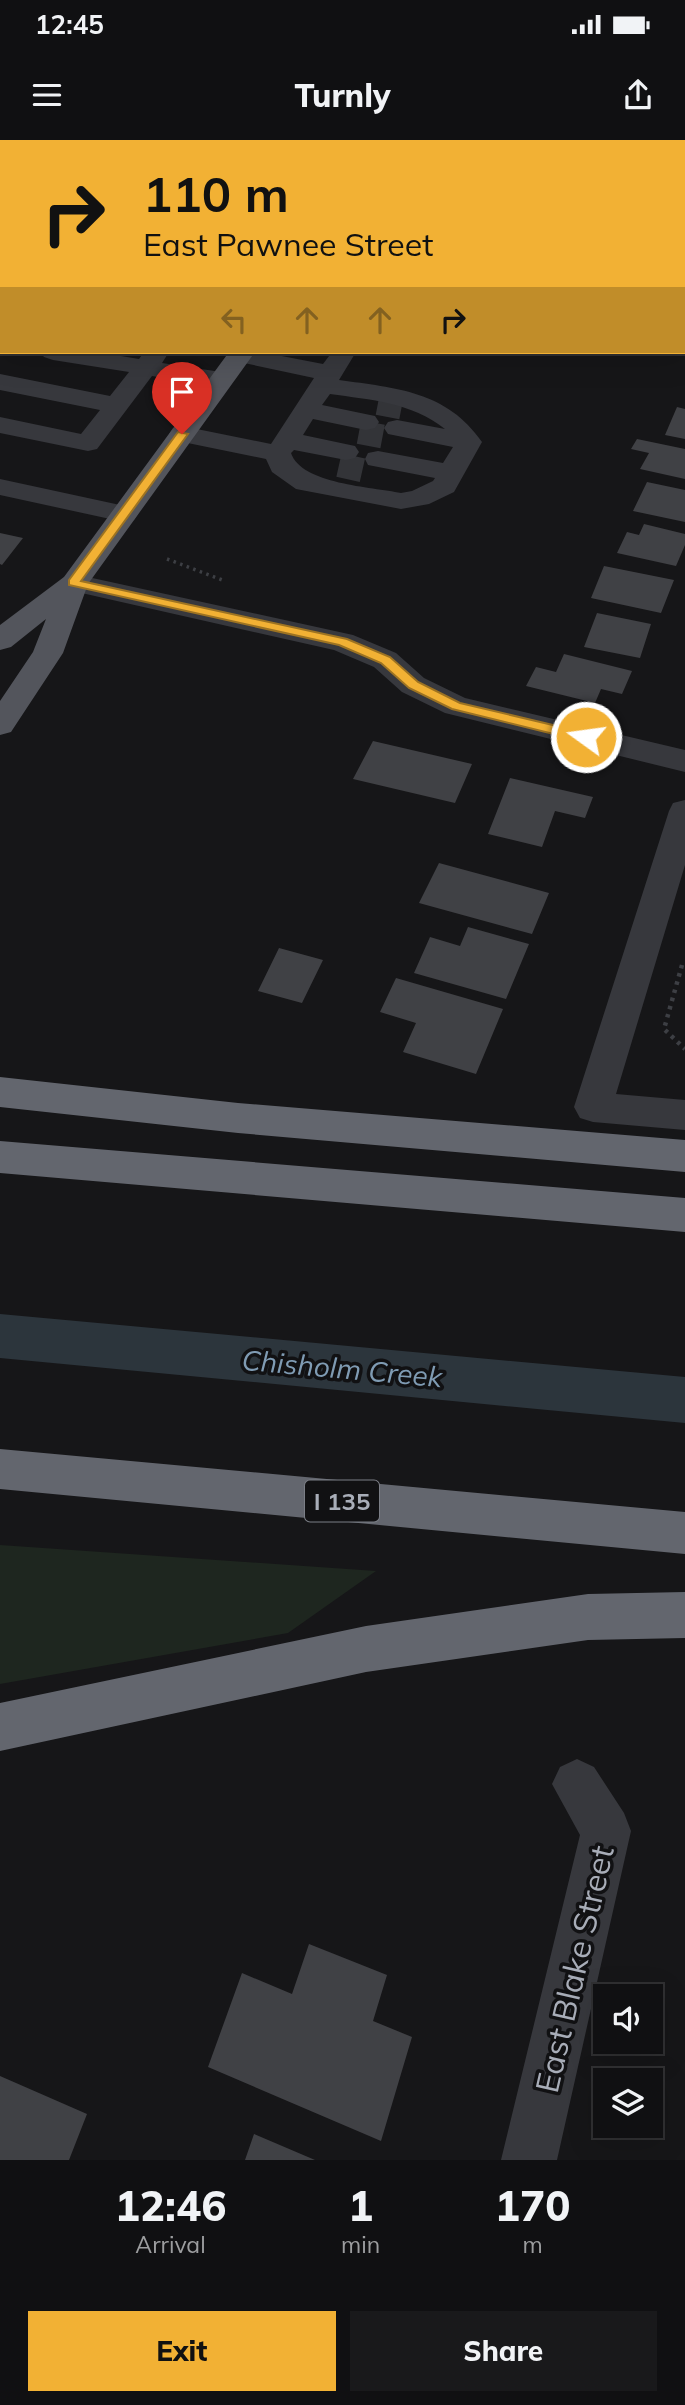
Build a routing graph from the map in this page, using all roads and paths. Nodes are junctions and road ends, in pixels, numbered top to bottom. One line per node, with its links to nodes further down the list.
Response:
1 (81, 354): 3 (street)
2 (241, 354): 4 (main road); 7 (street)
3 (151, 359): 4 (street); 6 (street)
4 (221, 380): 9 (main road)
5 (0, 382): 6 (street)
6 (116, 405): 8 (street)
7 (308, 409): 7 (street); 9 (street); 11 (street); 11 (street)
8 (0, 425)
9 (182, 434): 13 (main road)
10 (387, 444): 11 (street); 11 (street); 11 (street)
11 (452, 457)
12 (0, 487): 13 (street)
13 (124, 514): 14 (main road)
14 (74, 583): 15 (main road); 16 (main road); 17 (street)
15 (0, 640)
16 (0, 725)
17 (685, 761)
18 (685, 811): 22 (street)
19 (685, 954): 20 (path)
20 (685, 1049)
21 (0, 1092): 23 (highway)
22 (685, 1115)
23 (685, 1156)
24 (0, 1157): 25 (highway)
25 (685, 1215)
26 (0, 1469): 27 (highway, I 135)
27 (685, 1533)
28 (685, 1615): 29 (highway)
29 (0, 1727)
30 (577, 1784): 31 (street, East Blake Street)
31 (529, 2160)

